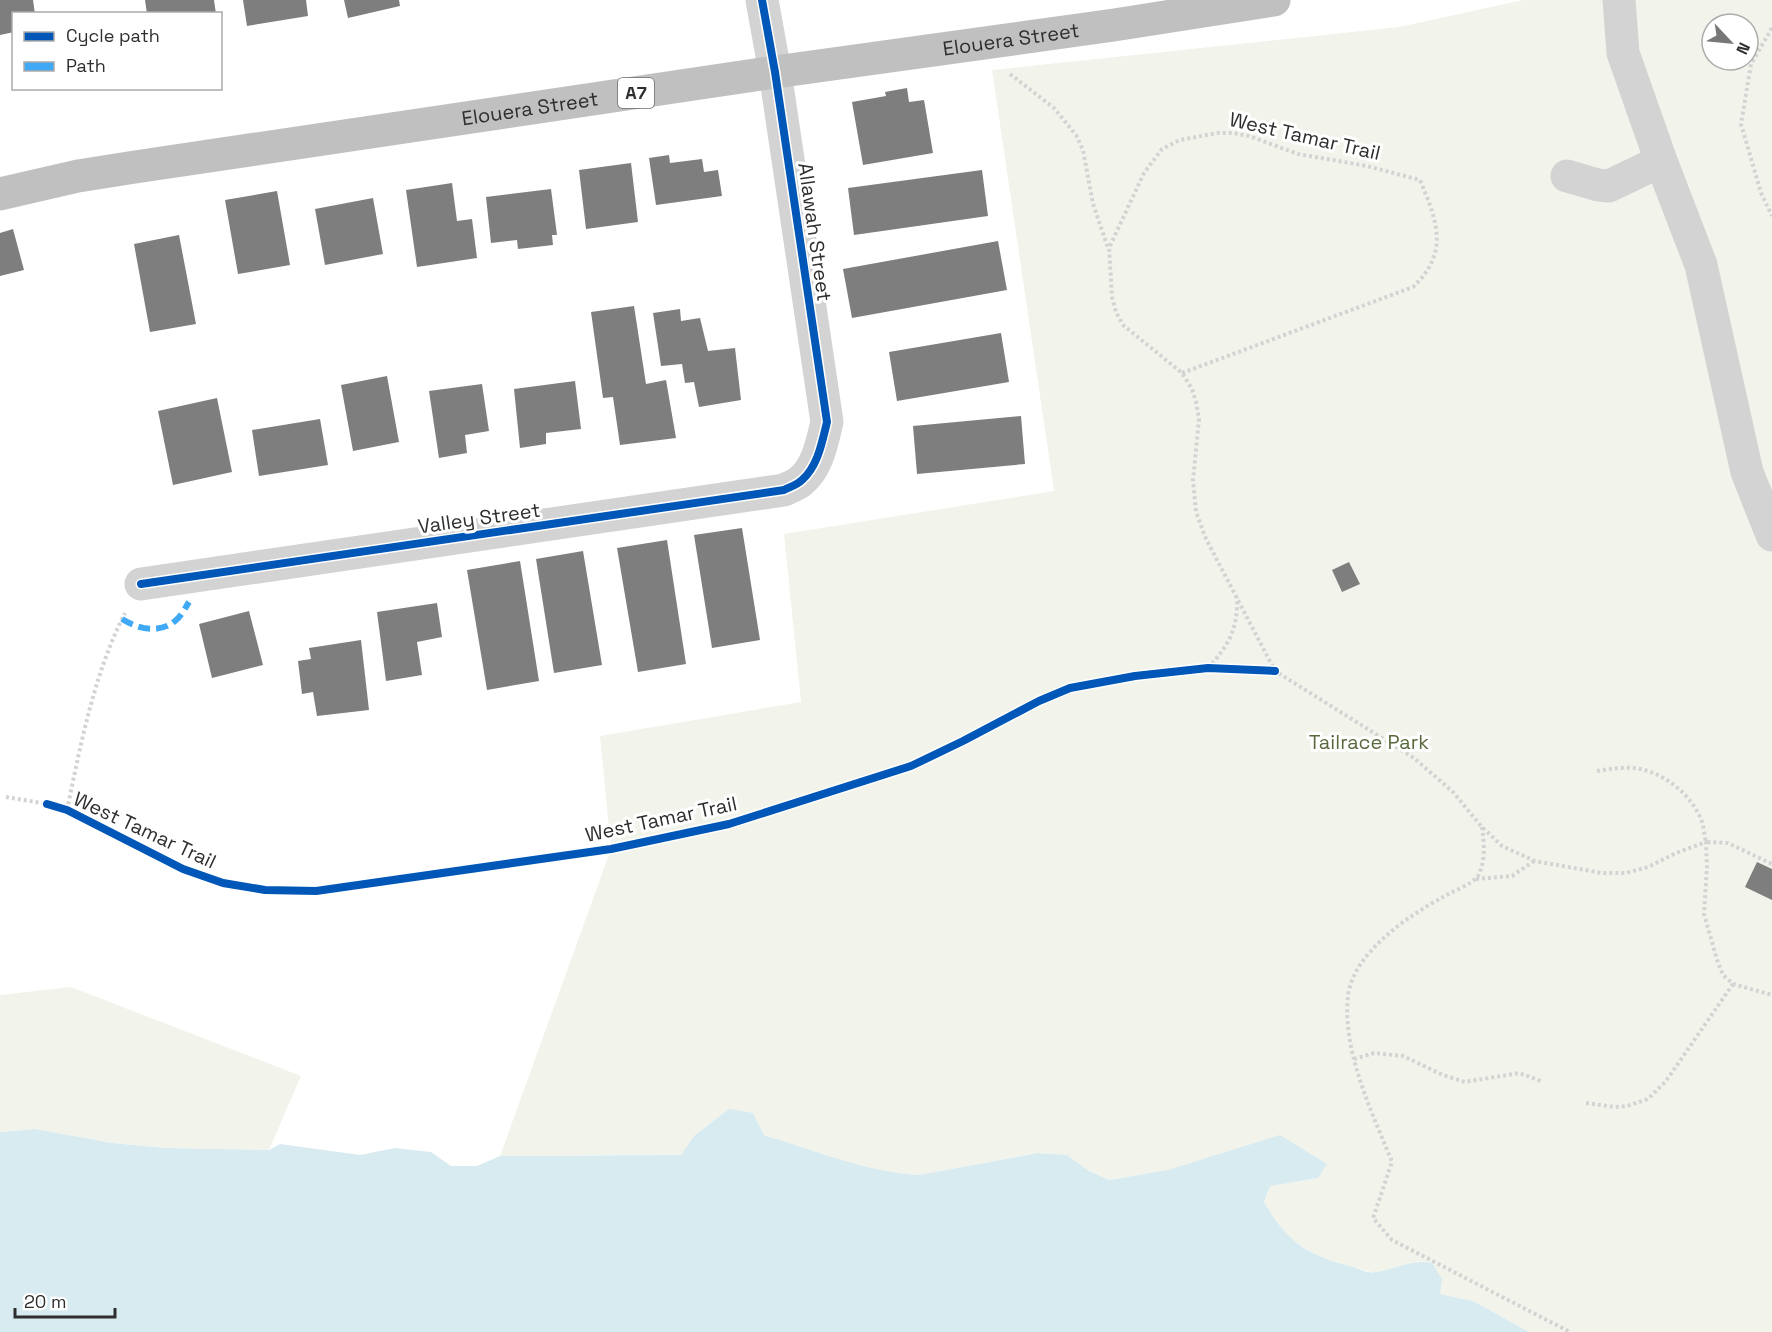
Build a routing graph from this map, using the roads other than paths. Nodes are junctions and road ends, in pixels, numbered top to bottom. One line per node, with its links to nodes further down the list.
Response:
1 (762, 0): 4 (street, Allawah Street)
2 (1274, 0): 4 (highway, Elouera Street / A7)
3 (1619, 0): 5 (street)
4 (775, 72): 7 (highway, Elouera Street / A7); 8 (street, Allawah Street)
5 (1661, 161): 6 (street); 9 (street)
6 (1567, 176)
7 (0, 194)
8 (813, 467): 10 (street, Valley Street)
9 (1772, 535)
10 (141, 584)

